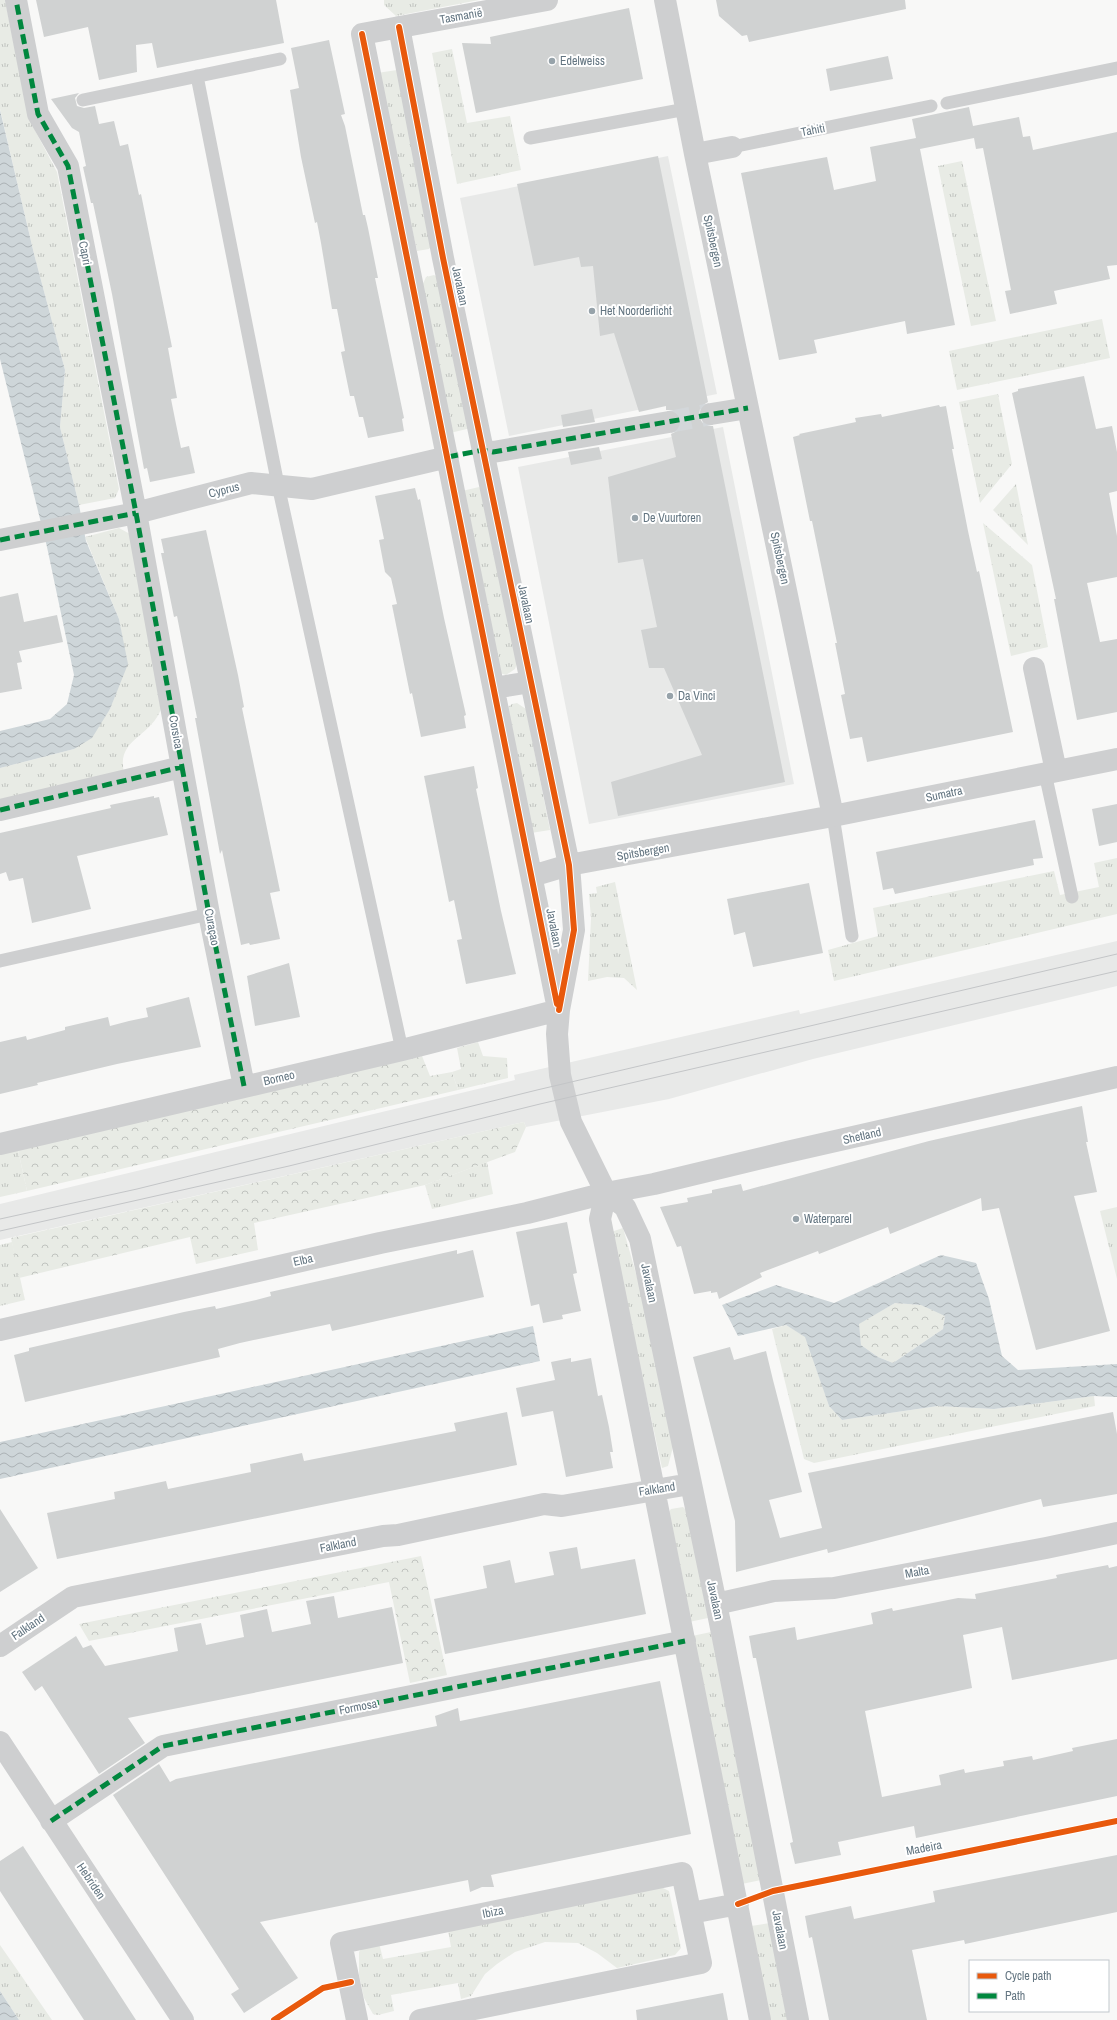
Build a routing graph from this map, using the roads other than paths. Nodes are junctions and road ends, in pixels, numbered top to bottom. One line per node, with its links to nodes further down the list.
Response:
1 (16, 0): 23 (street, Capri)
2 (547, 0): 4 (street, Tasmanië)
3 (665, 0): 11 (street, Spitsbergen)
4 (399, 27): 15 (street, Javalaan); 16 (street, Javalaan)
5 (280, 59): 7 (lane)
6 (1117, 68): 9 (lane)
7 (197, 76): 8 (lane); 22 (lane)
8 (83, 100)
9 (947, 103)
10 (930, 106): 13 (lane, Tahiti)
11 (686, 109): 12 (lane); 14 (street, Spitsbergen)
12 (530, 138)
13 (732, 147): 14 (street, Tahiti)
14 (695, 154): 17 (street, Spitsbergen)
15 (443, 258): 16 (street, Javalaan); 20 (street, Javalaan)
16 (409, 264): 21 (street, Javalaan)
17 (748, 408): 18 (street); 32 (street, Spitsbergen)
18 (711, 414)
19 (669, 422): 20 (street)
20 (484, 450): 26 (street, Javalaan)
21 (448, 457): 22 (street, Cyprus); 27 (street, Javalaan)
22 (278, 485): 23 (street, Cyprus); 40 (lane)
23 (136, 513): 24 (street, Cyprus); 29 (street, Corsica)
24 (0, 540)
25 (1034, 668): 30 (street)
26 (531, 682): 27 (street); 33 (street, Javalaan)
27 (494, 688): 34 (street, Javalaan)
28 (1117, 758): 30 (street, Sumatra)
29 (182, 767): 31 (street); 36 (street, Curaçao)
30 (1051, 772): 32 (street, Sumatra); 35 (lane)
31 (0, 810)
32 (832, 816): 33 (street, Spitsbergen); 37 (lane)
33 (569, 865): 34 (street, Spitsbergen); 39 (street, Javalaan)
34 (532, 876): 39 (street, Javalaan)
35 (1072, 897)
36 (209, 914): 38 (lane); 42 (street, Curaçao)
37 (852, 936)
38 (0, 961)
39 (558, 1010): 40 (street, Borneo); 44 (street, Javalaan)
40 (402, 1050): 42 (street, Borneo)
41 (1117, 1077): 44 (street, Shetland)
42 (244, 1086): 43 (street, Borneo)
43 (0, 1144)
44 (606, 1193): 45 (street, Elba); 46 (street, Javalaan); 47 (street)
45 (0, 1330)
46 (690, 1484): 47 (street, Falkland); 49 (street, Javalaan)
47 (655, 1489): 50 (street); 51 (street, Falkland)
48 (1117, 1533): 49 (street, Malta)
49 (716, 1604): 60 (street, Javalaan)
50 (685, 1641): 53 (street, Formosa); 54 (street)
51 (0, 1646)
52 (0, 1742): 53 (street, Hebriden)
53 (51, 1821): 56 (street, Hebriden)
54 (738, 1904): 55 (street); 59 (street)
55 (691, 1913): 57 (street, Ibiza); 58 (street, Ibiza)
56 (183, 2020)
57 (357, 2020)
58 (420, 2020)
59 (760, 2020)
60 (798, 2020)

